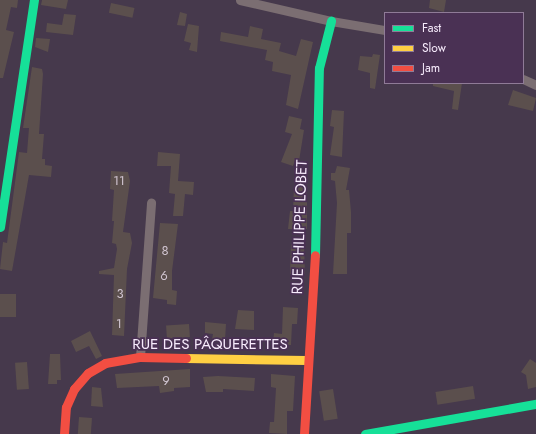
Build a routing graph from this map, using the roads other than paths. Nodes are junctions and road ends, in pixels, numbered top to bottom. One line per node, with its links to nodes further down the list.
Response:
1 (34, 0): 8 (street)
2 (240, 0): 3 (street)
3 (331, 21): 4 (street); 10 (street, RUE PHILIPPE LOBET)
4 (384, 30)
5 (524, 79): 6 (street)
6 (536, 85)
7 (151, 202): 9 (street)
8 (0, 227)
9 (140, 357): 10 (street, RUE DES PÂQUERETTES); 12 (street, RUE DES PÂQUERETTES)
10 (306, 360): 13 (street, RUE PHILIPPE LOBET)
11 (536, 404): 14 (street)
12 (64, 434)
13 (304, 434)
14 (365, 434)

